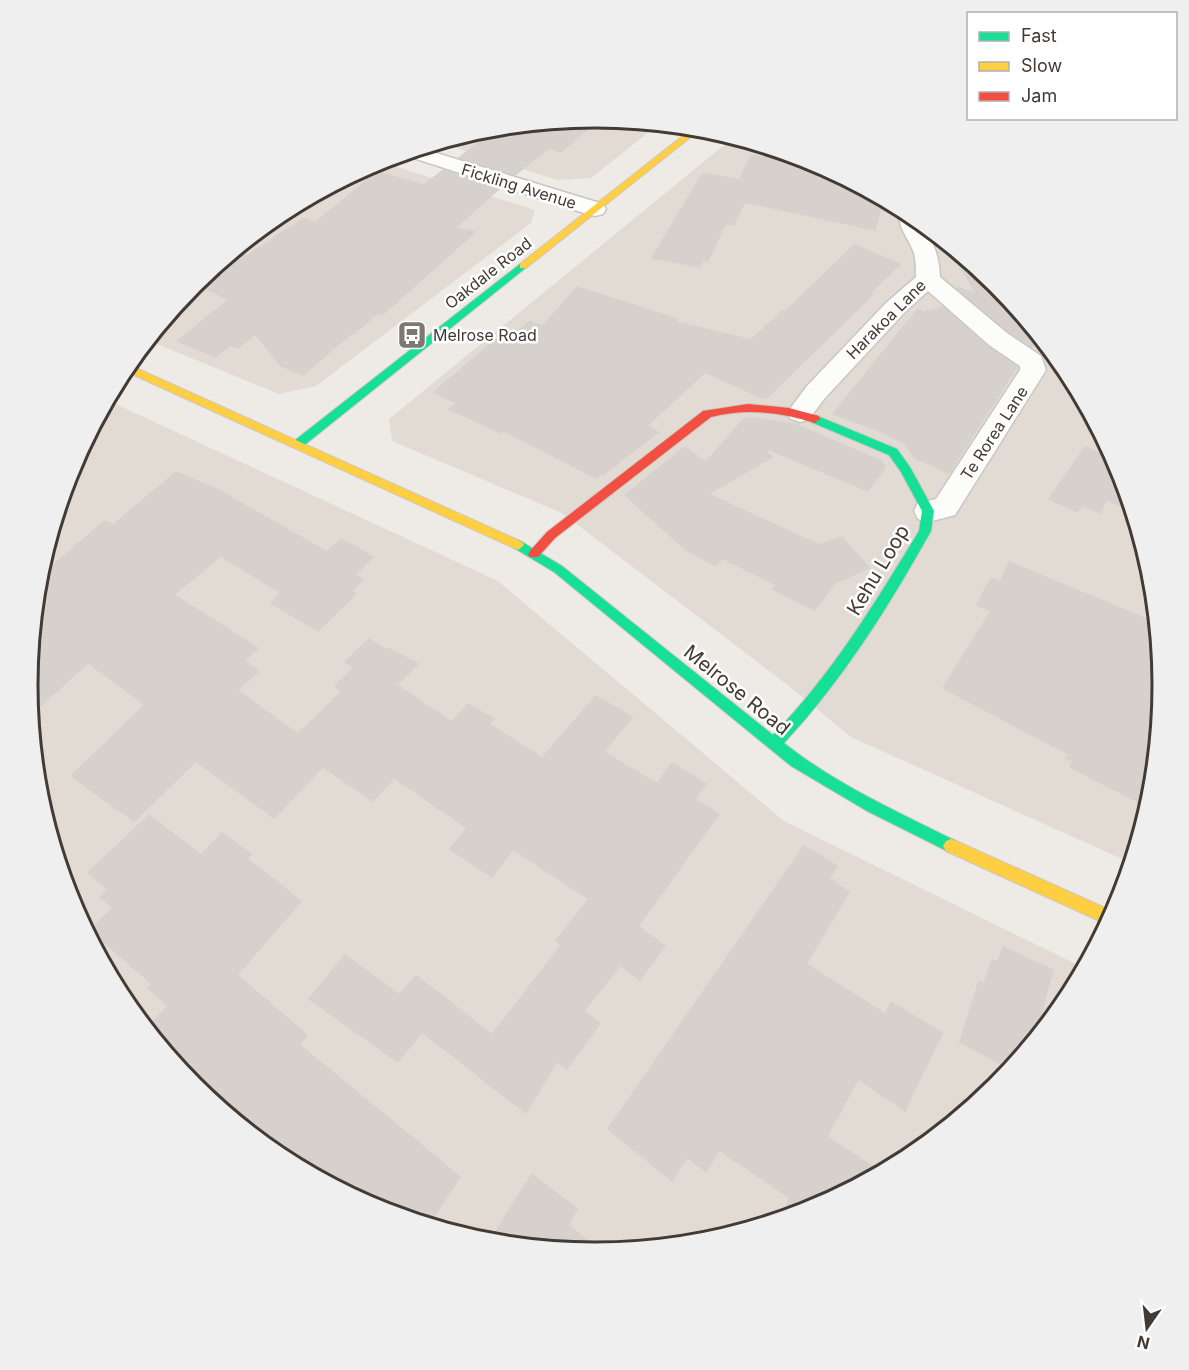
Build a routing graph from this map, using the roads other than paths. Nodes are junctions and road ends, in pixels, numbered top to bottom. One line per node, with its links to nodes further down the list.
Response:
1 (687, 136): 3 (street, Oakdale Road)
2 (423, 155): 3 (street, Fickling Avenue)
3 (595, 209): 8 (street, Oakdale Road)
4 (913, 228): 5 (street, Harakoa Lane)
5 (928, 279): 7 (street, Harakoa Lane); 9 (street, Te Rorea Lane)
6 (134, 371): 8 (street, Melrose Road)
7 (800, 413): 9 (street, Kehu Loop); 10 (street, Kehu Loop)
8 (298, 444): 10 (street, Melrose Road)
9 (928, 511): 11 (street, Kehu Loop)
10 (534, 554): 11 (street, Melrose Road)
11 (774, 744): 12 (street, Melrose Road)
12 (1102, 914)

